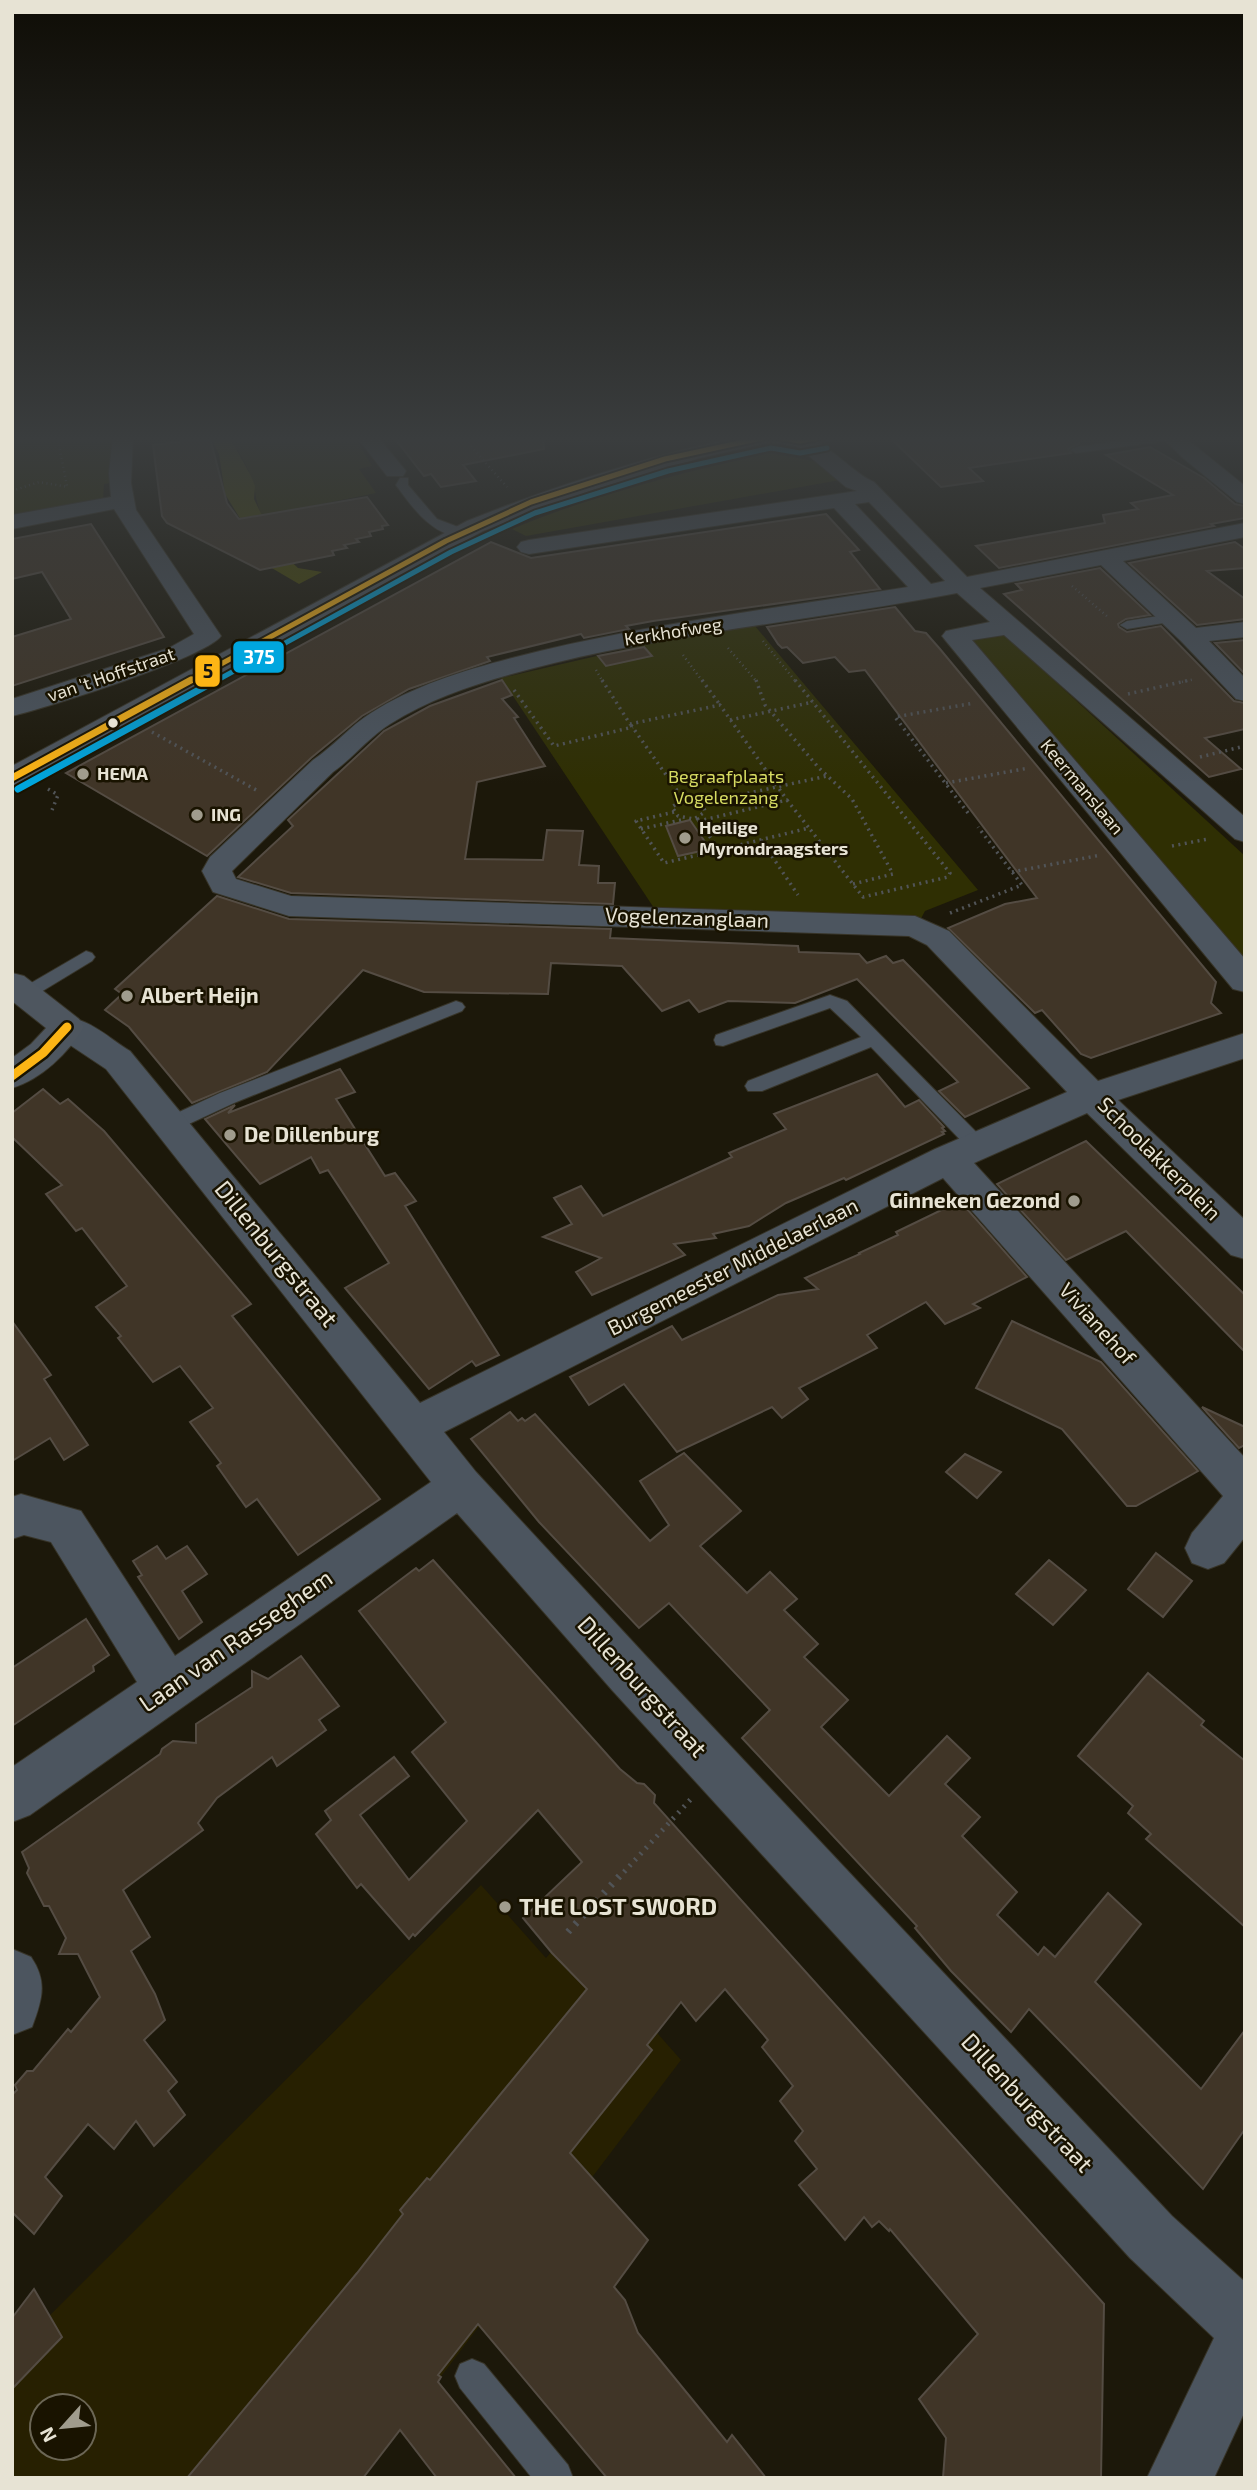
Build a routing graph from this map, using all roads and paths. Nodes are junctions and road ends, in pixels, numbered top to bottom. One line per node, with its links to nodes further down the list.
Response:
1 (155, 552): 27 (street, van 't Hoffstraat)
2 (414, 552): 33 (main road)
3 (418, 552): 37 (main road)
4 (888, 552): 10 (street)
5 (930, 552): 9 (street)
6 (1136, 552): 7 (street, Kerkhofweg)
7 (1107, 558): 8 (street, Kerkhofweg); 11 (street)
8 (1050, 568): 9 (street, Kerkhofweg); 12 (path)
9 (961, 584): 10 (street, Kerkhofweg); 13 (street)
10 (925, 592): 41 (street, Kerkhofweg)
11 (1171, 618): 12 (lane); 15 (street)
12 (1127, 625)
13 (1010, 626): 23 (street, Keermanslaan); 24 (street)
14 (1245, 629): 15 (street)
15 (1190, 636): 20 (street)
16 (763, 641): 25 (path)
17 (727, 646): 28 (path)
18 (683, 654): 26 (path)
19 (590, 660): 30 (path)
20 (1225, 672): 22 (street); 24 (path)
21 (508, 681): 30 (path)
22 (1245, 693)
23 (1006, 698): 34 (street, Keermanslaan); 39 (path)
24 (1097, 701): 35 (street)
25 (813, 702): 28 (path); 59 (path)
26 (720, 705): 29 (path); 30 (path)
27 (12, 708)
28 (771, 711): 29 (path); 36 (path)
29 (730, 720): 40 (path)
30 (631, 726): 42 (path)
31 (148, 730): 41 (path)
32 (1245, 746): 35 (path)
33 (12, 757)
34 (1060, 762): 39 (path); 56 (street, Keermanslaan)
35 (1168, 765): 53 (street)
36 (828, 776): 40 (path); 59 (path)
37 (12, 778)
38 (39, 783): 45 (path)
39 (946, 783): 47 (path)
40 (778, 787): 43 (path); 44 (path)
41 (289, 798): 58 (street, Kerkhofweg)
42 (682, 799): 44 (path); 46 (path)
43 (787, 800): 49 (path); 51 (path)
44 (703, 803): 49 (path)
45 (52, 810)
46 (674, 812): 48 (path); 52 (path)
47 (968, 813)
48 (686, 818): 49 (path); 52 (path)
49 (698, 819): 55 (path)
50 (978, 827): 57 (path)
51 (809, 828): 54 (path); 59 (path)
52 (641, 829): 55 (path)
53 (1244, 833): 56 (path)
54 (761, 840): 55 (path); 60 (path)
55 (719, 850)
56 (1135, 850): 57 (path); 63 (street, Keermanslaan)
57 (1012, 872): 61 (path)
58 (219, 878): 60 (street, Vogelenzanglaan)
59 (853, 884)
60 (817, 923): 61 (street, Vogelenzanglaan)
61 (915, 926): 72 (street, Vogelenzanglaan)
62 (86, 957): 64 (lane)
63 (1245, 982)
64 (17, 990): 66 (main road)
65 (456, 1007): 73 (lane)
66 (67, 1027): 70 (main road); 73 (street, Dillenburgstraat)
67 (874, 1039): 68 (lane); 71 (lane); 74 (lane)
68 (723, 1040)
69 (1245, 1045): 72 (street, Schoolakkerplein)
70 (12, 1076)
71 (755, 1086)
72 (1092, 1096): 74 (street, Burgemeester Middelaerlaan); 75 (street, Schoolakkerplein)
73 (171, 1125): 76 (street, Dillenburgstraat)
74 (963, 1153): 76 (street, Burgemeester Middelaerlaan); 78 (street, Vivianehof)
75 (1245, 1244)
76 (415, 1426): 77 (street, Dillenburgstraat)
77 (460, 1486): 82 (street, Laan van Rasseghem); 83 (street, Dillenburgstraat)
78 (1245, 1489)
79 (1245, 1503): 81 (street)
80 (12, 1519): 82 (street)
81 (1209, 1548)
82 (168, 1688): 84 (street, Laan van Rasseghem)
83 (718, 1770): 85 (path); 88 (street, Dillenburgstraat)
84 (12, 1797)
85 (568, 1932)
86 (12, 1976): 87 (street)
87 (12, 2007)
88 (1245, 2325)
89 (1245, 2341): 92 (street)
90 (472, 2376): 91 (lane)
91 (555, 2478)
92 (1180, 2478)

